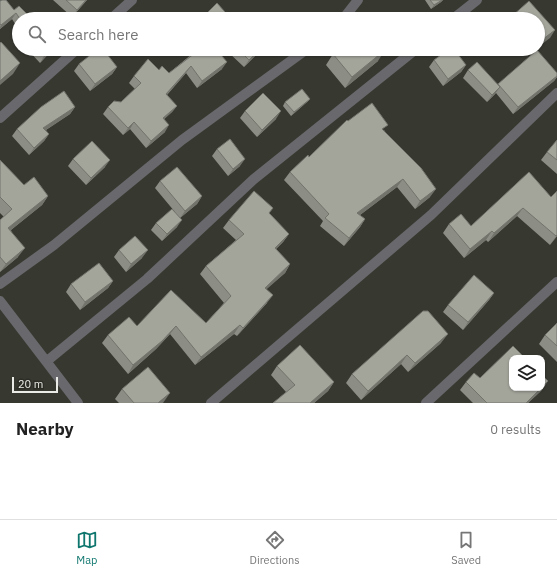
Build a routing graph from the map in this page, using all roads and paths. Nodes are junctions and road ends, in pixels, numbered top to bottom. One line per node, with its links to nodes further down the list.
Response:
1 (132, 0): 4 (street)
2 (358, 0): 5 (street)
3 (477, 0): 6 (street)
4 (119, 12)
5 (349, 12)
6 (462, 12)
7 (69, 56): 11 (street)
8 (297, 56): 13 (street)
9 (407, 56): 15 (street)
10 (557, 93): 17 (street)
11 (0, 118)
12 (557, 282): 18 (street)
13 (0, 284)
14 (0, 301): 15 (street)
15 (47, 361): 16 (street)
16 (78, 403)
17 (211, 403)
18 (426, 403)

